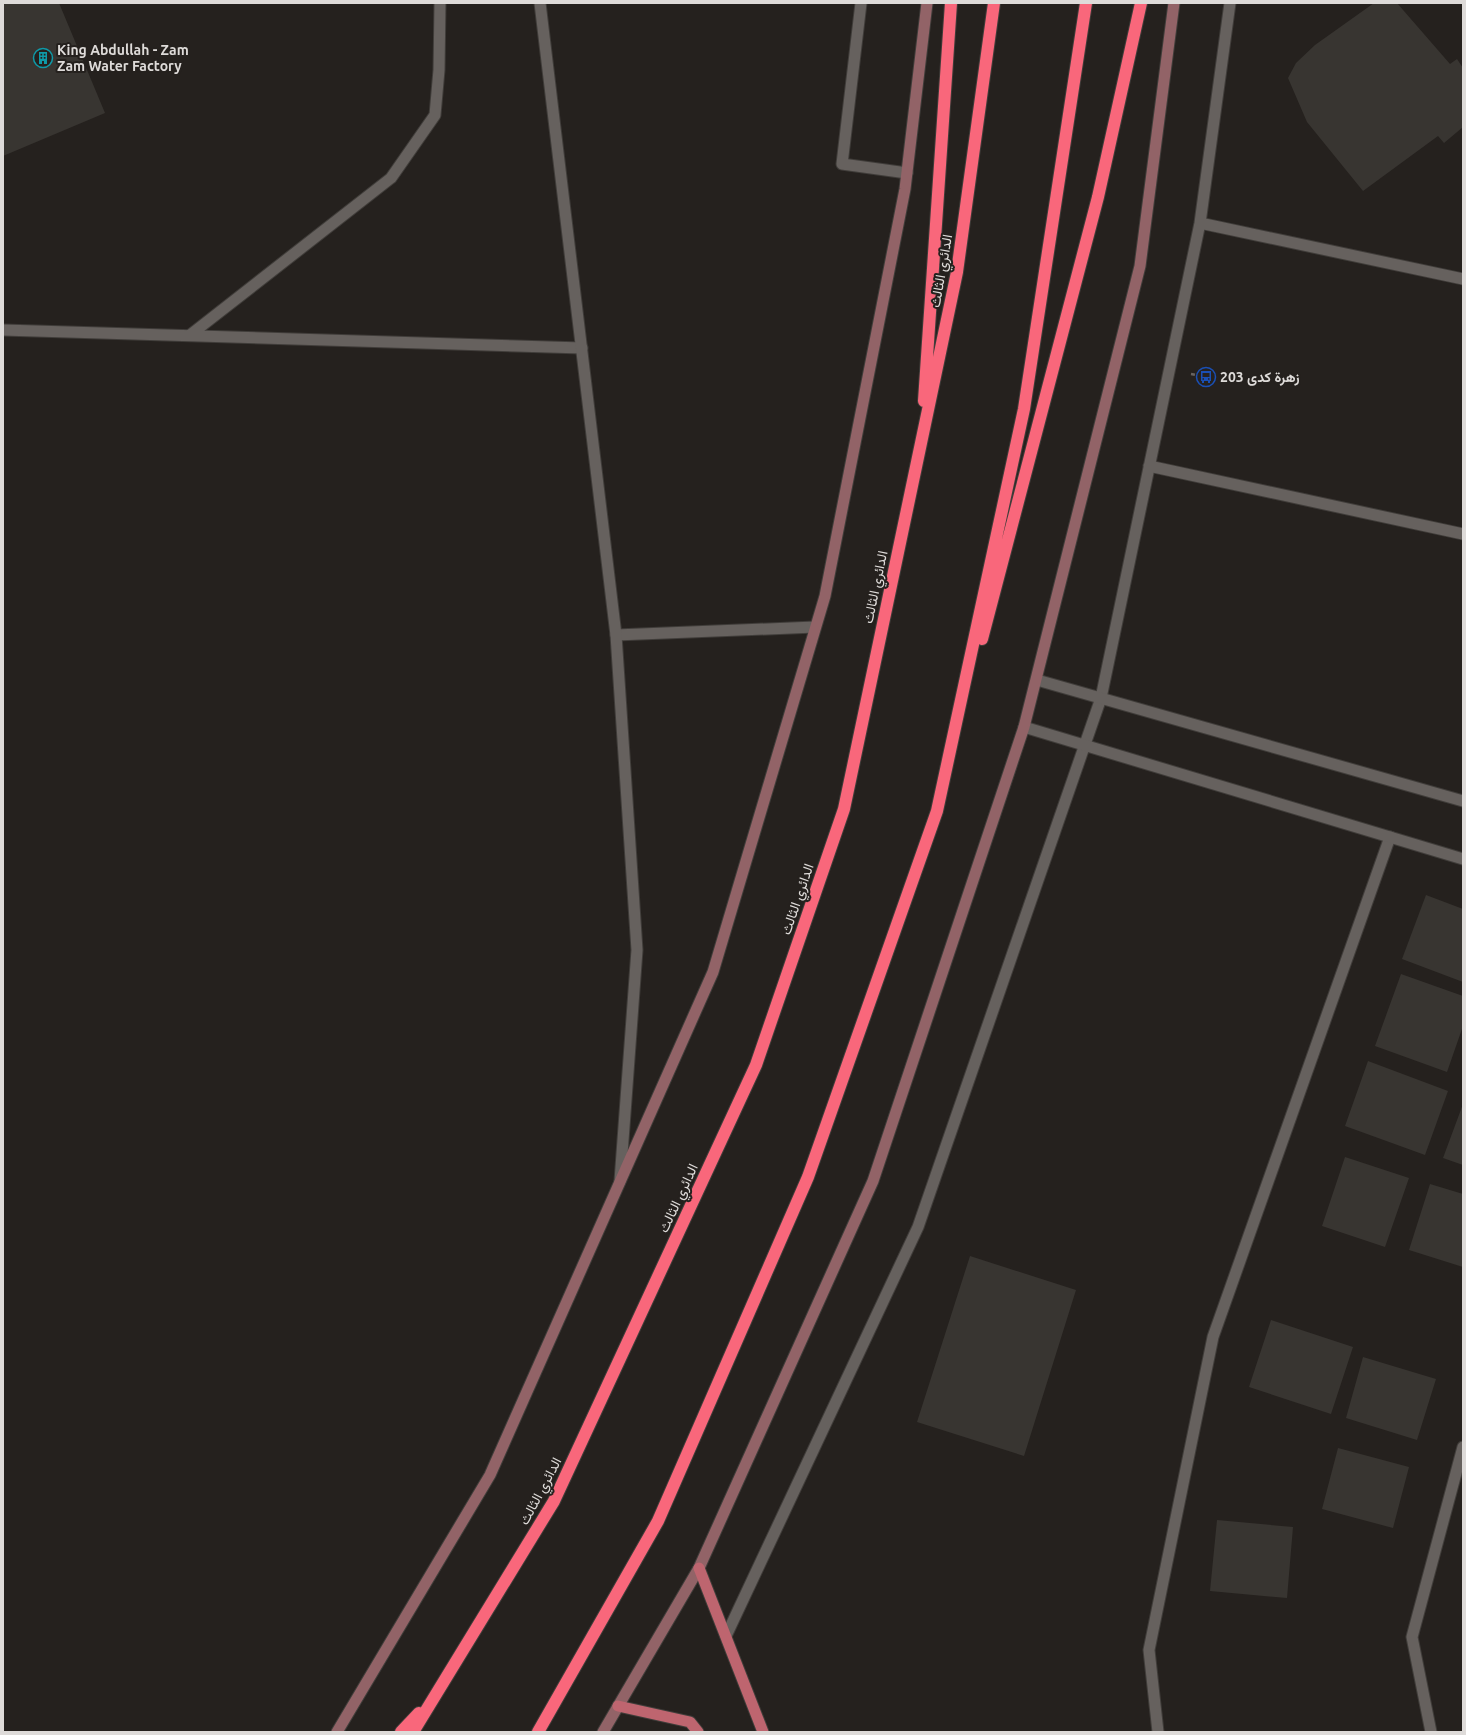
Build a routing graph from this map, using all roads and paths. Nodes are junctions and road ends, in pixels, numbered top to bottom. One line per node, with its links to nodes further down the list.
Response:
1 (440, 3): 15 (street)
2 (540, 3): 16 (street)
3 (862, 3): 11 (street)
4 (927, 3): 11 (main road)
5 (951, 3): 17 (highway)
6 (994, 3): 17 (highway, الدائري الثالث)
7 (1086, 3): 27 (highway)
8 (1141, 3): 27 (highway)
9 (1174, 3): 22 (main road)
10 (1230, 3): 12 (street)
11 (907, 173): 20 (main road)
12 (1200, 223): 13 (street); 18 (street)
13 (1463, 278)
14 (3, 330): 15 (street)
15 (190, 335): 16 (street)
16 (582, 348): 21 (street)
17 (920, 445): 34 (highway, الدائري الثالث)
18 (1149, 466): 19 (street); 23 (street)
19 (1463, 534)
20 (816, 627): 21 (street); 30 (main road)
21 (616, 635): 30 (street)
22 (1036, 680): 23 (street); 24 (main road)
23 (1101, 698): 25 (street); 26 (street)
24 (1024, 727): 25 (street); 32 (main road)
25 (1085, 745): 28 (street); 33 (street)
26 (1463, 801)
27 (937, 811): 39 (highway)
28 (1390, 837): 29 (street); 43 (street)
29 (1463, 859)
30 (620, 1182): 36 (main road)
31 (1463, 1447): 44 (street)
32 (699, 1568): 33 (main road); 35 (main road)
33 (726, 1636): 42 (main road)
34 (434, 1698): 37 (highway); 38 (highway, الدائري الثالث)
35 (618, 1706): 40 (main road); 41 (main road)
36 (337, 1732)
37 (401, 1732)
38 (414, 1732)
39 (538, 1732)
40 (602, 1732)
41 (698, 1732)
42 (763, 1732)
43 (1158, 1732)
44 (1431, 1732)

